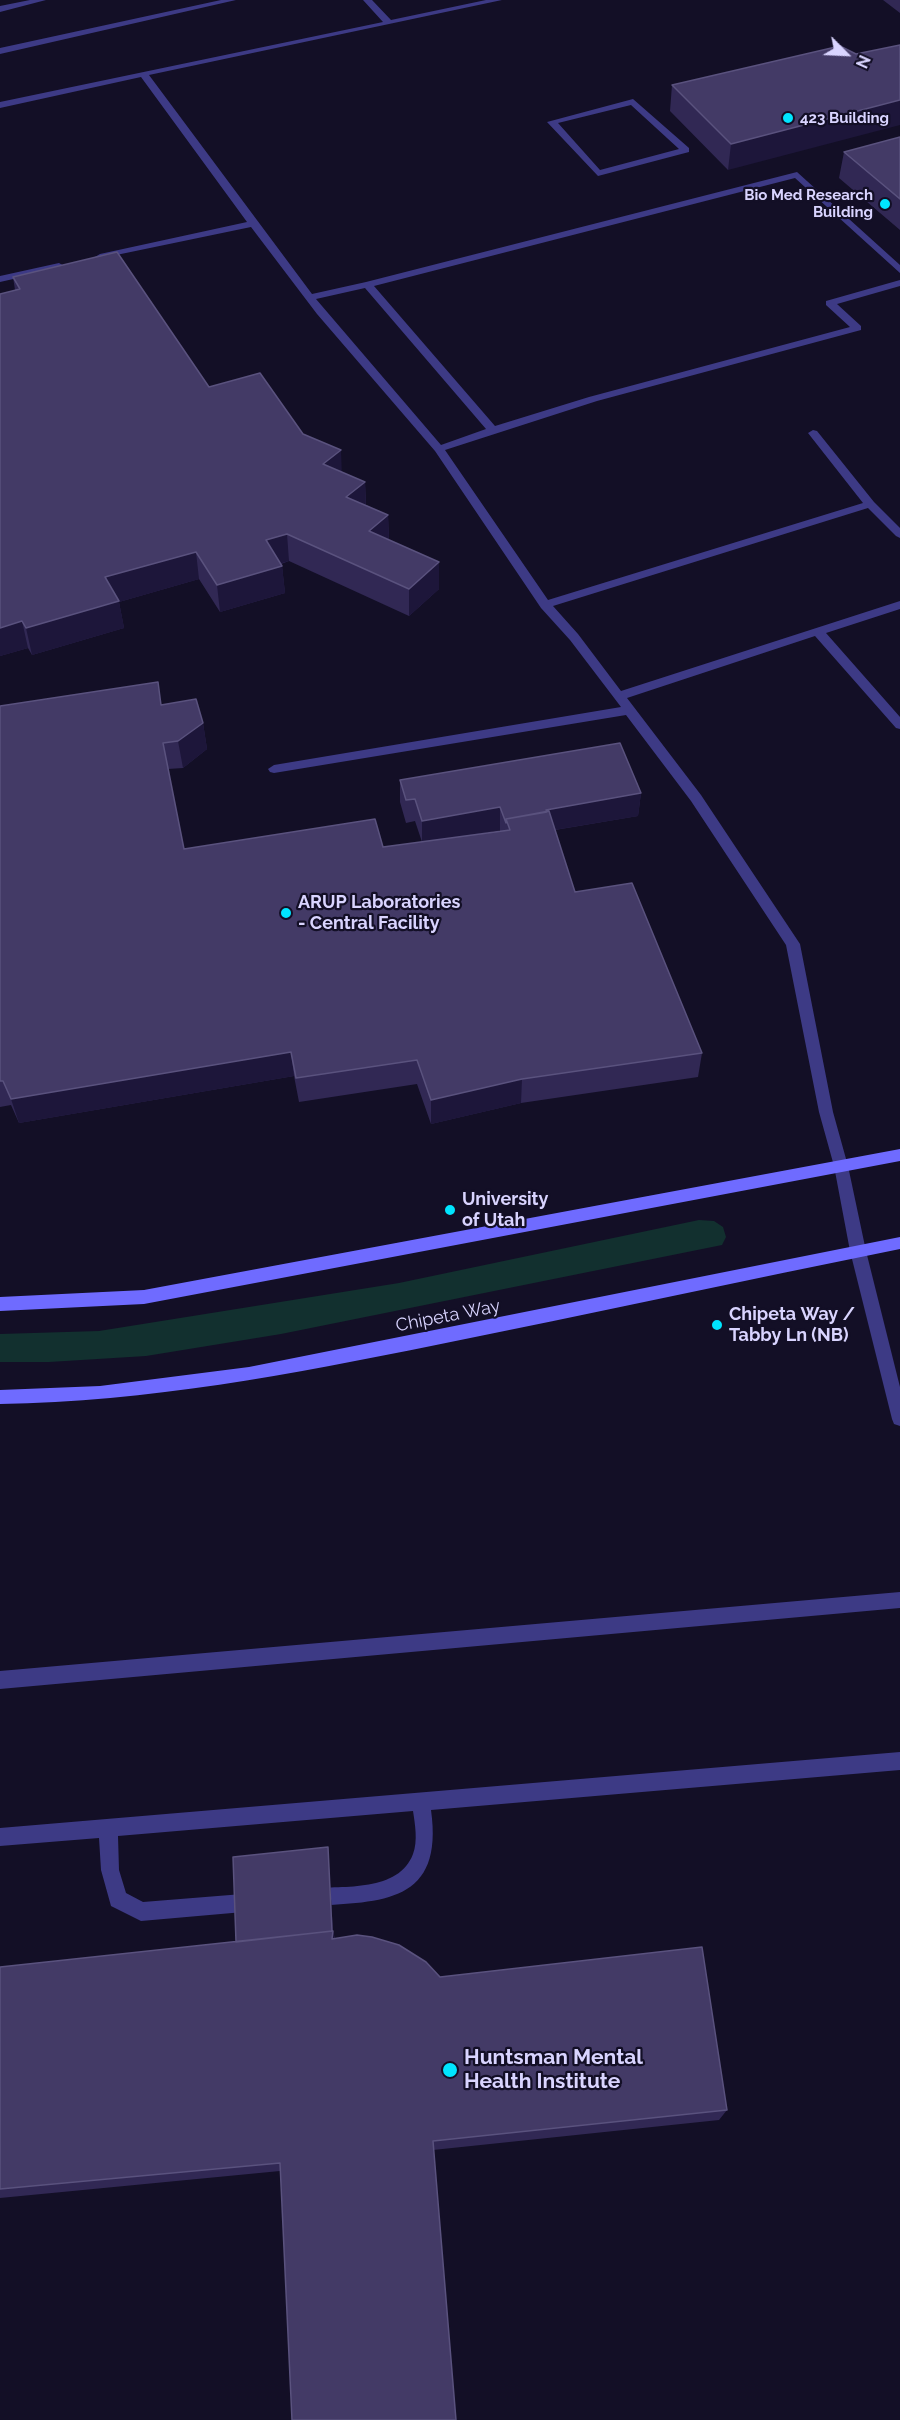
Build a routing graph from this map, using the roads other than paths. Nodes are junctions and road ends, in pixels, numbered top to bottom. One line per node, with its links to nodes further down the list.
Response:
1 (42, 0): 5 (street)
2 (232, 0): 7 (street)
3 (368, 0): 6 (street)
4 (498, 0): 6 (street)
5 (0, 9)
6 (389, 23): 8 (street)
7 (0, 51)
8 (143, 74): 9 (street); 11 (street)
9 (0, 105)
10 (598, 172): 10 (street)
11 (253, 224): 12 (street); 18 (street)
12 (93, 259)
13 (69, 264): 15 (street)
14 (900, 270): 17 (street)
15 (0, 279)
16 (900, 283): 19 (street)
17 (367, 285): 18 (street); 19 (street)
18 (310, 297): 21 (street)
19 (493, 430): 21 (street)
20 (813, 433): 22 (street)
21 (439, 449): 24 (street)
22 (870, 504): 23 (street); 24 (street)
23 (900, 534)
24 (545, 605): 27 (street)
25 (900, 605): 26 (street)
26 (818, 632): 27 (street); 29 (street)
27 (619, 696): 28 (street)
28 (629, 710): 30 (street); 32 (street)
29 (900, 725)
30 (274, 769)
31 (900, 1155): 32 (street)
32 (841, 1166): 34 (street); 35 (street)
33 (900, 1243): 34 (street, Chipeta Way)
34 (858, 1251): 36 (street, Chipeta Way); 37 (street)
35 (0, 1304)
36 (0, 1397)
37 (900, 1419)
38 (900, 1600): 39 (street)
39 (0, 1680)
40 (900, 1761): 41 (street)
41 (421, 1803): 42 (street); 42 (street)
42 (108, 1827): 43 (street)
43 (0, 1837)

